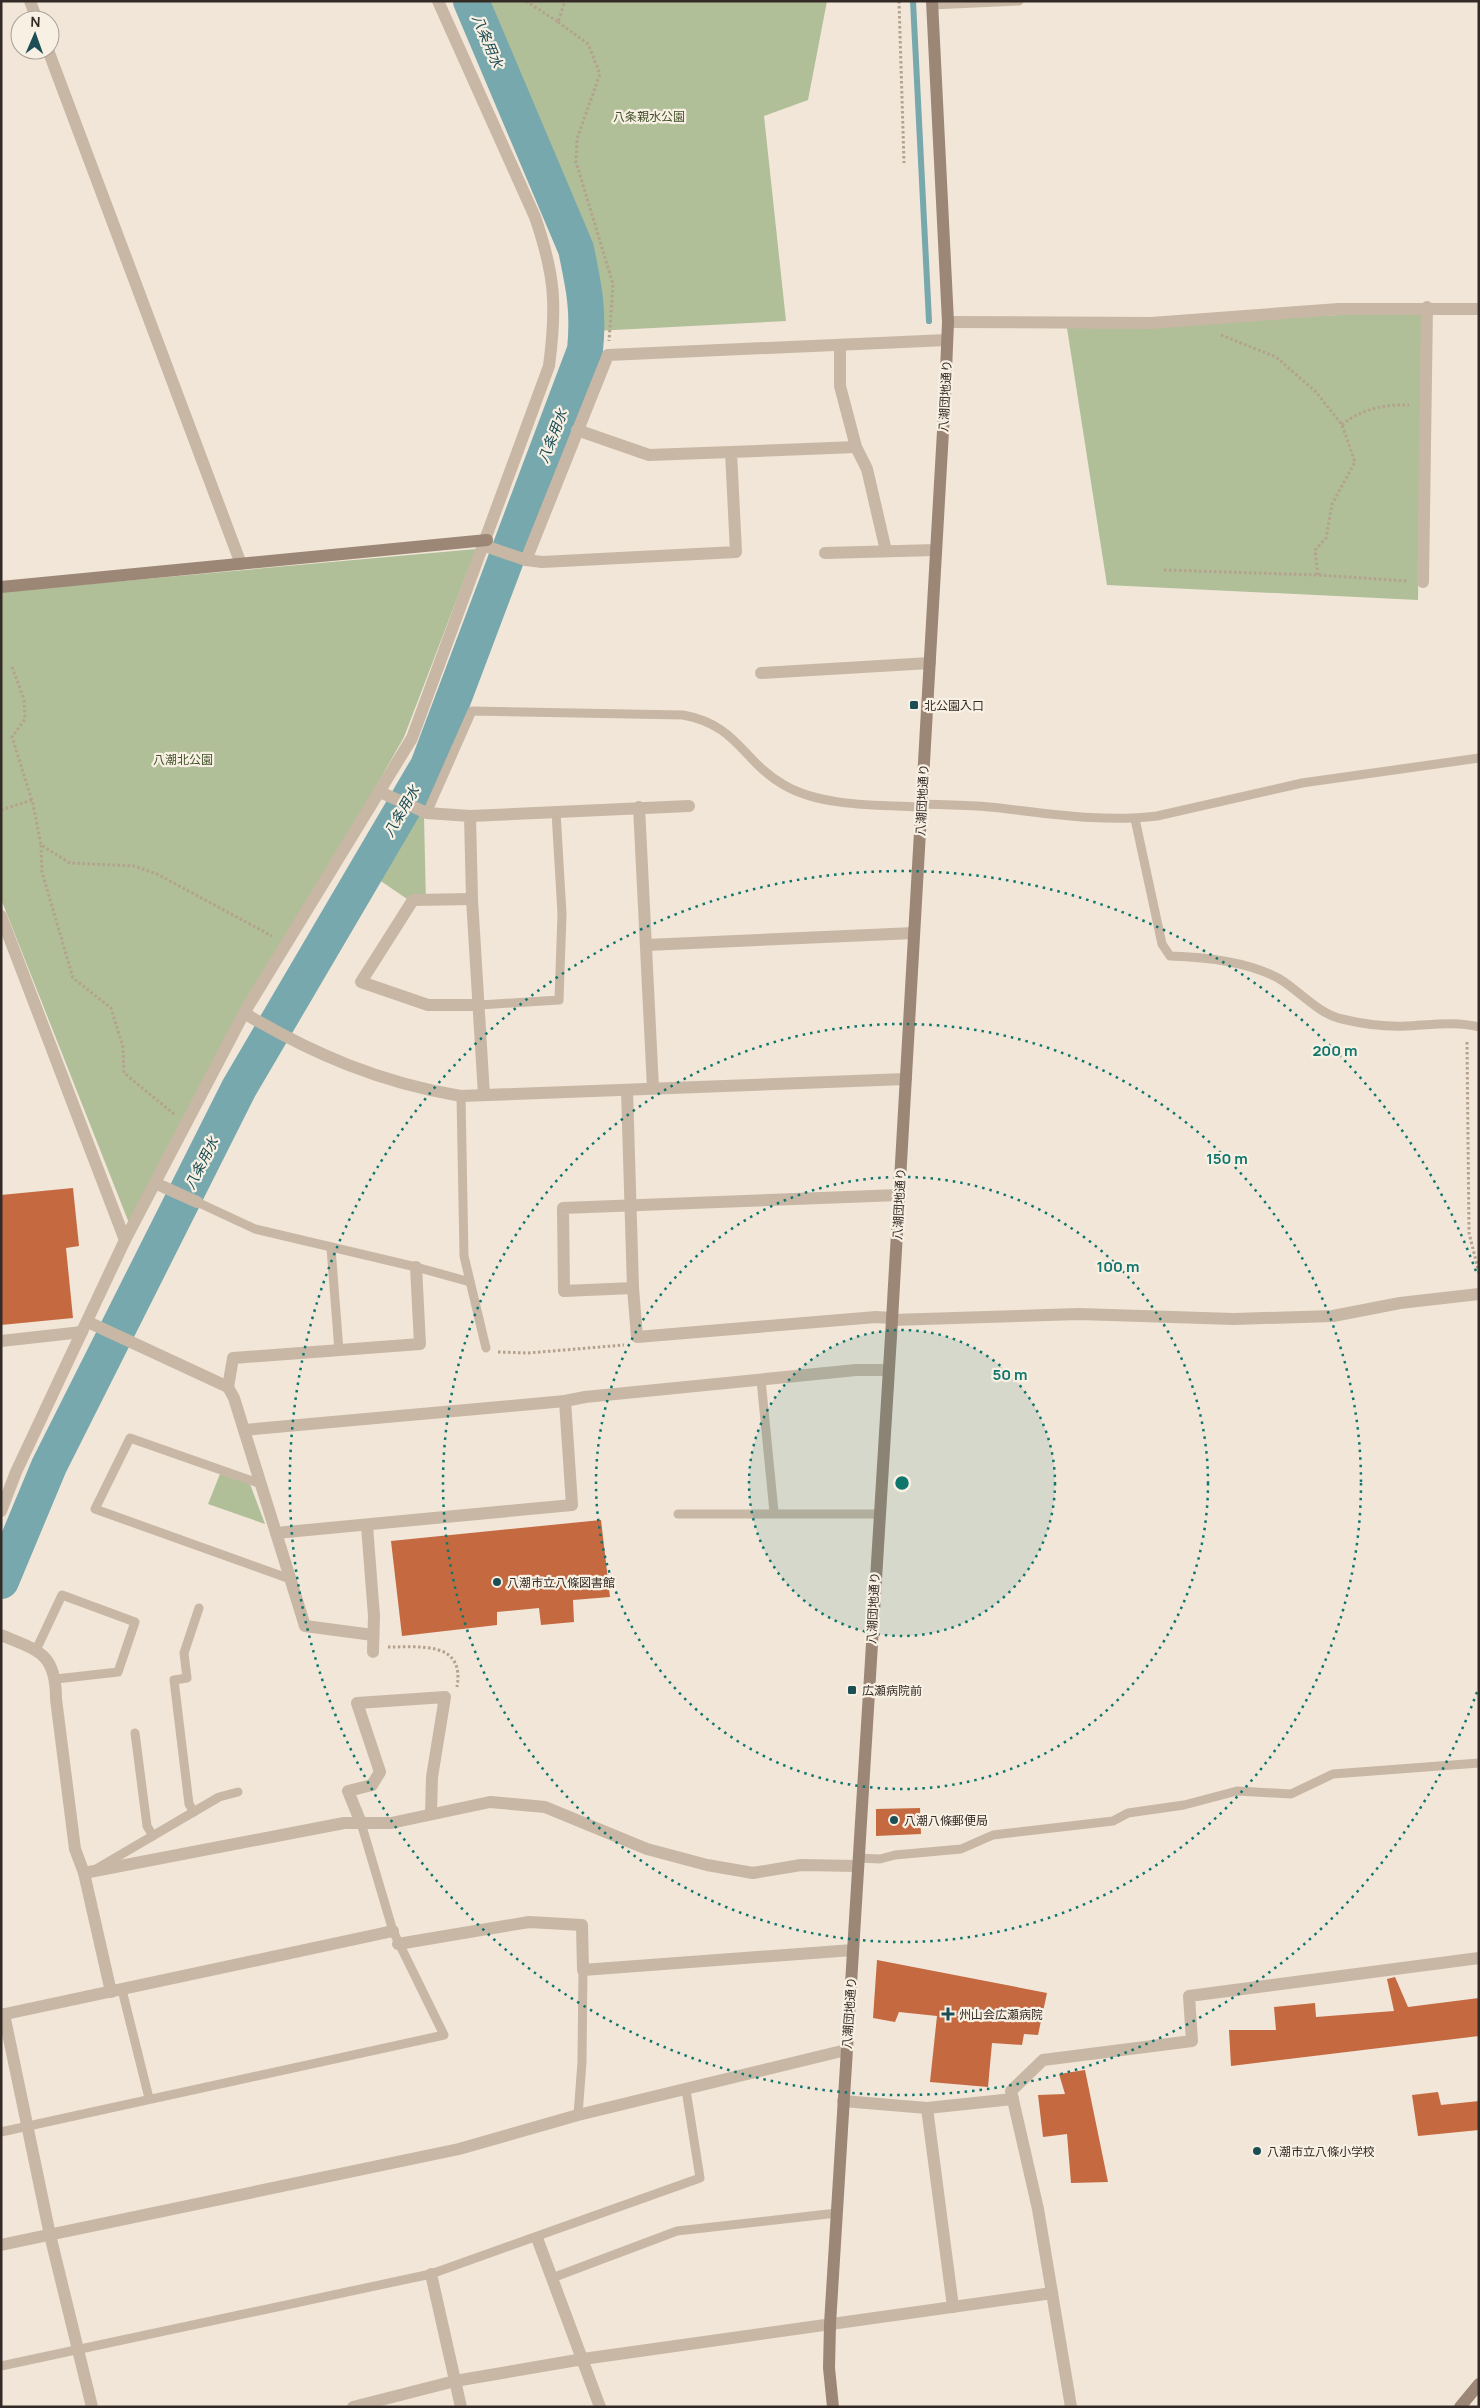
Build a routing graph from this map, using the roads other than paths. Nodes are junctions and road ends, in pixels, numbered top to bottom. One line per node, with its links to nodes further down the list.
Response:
1 (438, 1): 13 (street)
2 (1019, 1): 3 (lane)
3 (932, 3): 7 (street, 八潮団地通り)
4 (52, 60): 18 (street)
5 (1427, 307): 6 (street); 7 (street); 19 (street)
6 (1479, 309)
7 (948, 322): 8 (street, 八潮団地通り)
8 (947, 340): 9 (street); 14 (street, 八潮団地通り)
9 (840, 345): 10 (street); 11 (street)
10 (577, 430): 12 (street); 17 (street)
11 (856, 447): 12 (street); 15 (street)
12 (731, 452): 17 (street)
13 (486, 543): 17 (street); 18 (street); 24 (street)
14 (936, 550): 15 (street); 21 (street, 八潮団地通り)
15 (886, 552): 16 (street)
16 (825, 553)
17 (522, 559)
18 (241, 564): 20 (street)
19 (1424, 582)
20 (1, 587)
21 (930, 663): 22 (street); 25 (street, 八潮団地通り)
22 (761, 673)
23 (1479, 758): 31 (lane)
24 (380, 792): 29 (street); 37 (street)
25 (922, 805): 29 (lane); 31 (lane); 34 (street, 八潮団地通り)
26 (689, 806): 27 (street)
27 (639, 807): 28 (street); 35 (street)
28 (556, 812): 30 (street); 36 (lane)
29 (427, 813): 30 (street)
30 (470, 816): 32 (street)
31 (1135, 819): 38 (lane)
32 (472, 899): 36 (street); 36 (street)
33 (1, 916): 48 (street)
34 (914, 933): 35 (street); 39 (street, 八潮団地通り)
35 (647, 945): 40 (street)
36 (480, 1005): 42 (street)
37 (244, 1013): 43 (street); 44 (street)
38 (1479, 1027)
39 (906, 1078): 40 (street); 45 (street, 八潮団地通り)
40 (653, 1088): 41 (street)
41 (627, 1090): 42 (street); 47 (street)
42 (484, 1095): 43 (street)
43 (461, 1096): 51 (lane)
44 (155, 1183): 46 (street); 48 (street)
45 (899, 1195): 47 (street); 54 (street, 八潮団地通り)
46 (197, 1202): 49 (lane)
47 (632, 1204): 52 (street); 52 (street)
48 (126, 1240): 55 (street)
49 (331, 1248): 50 (lane); 58 (lane)
50 (416, 1267): 51 (lane); 58 (street)
51 (470, 1282): 57 (lane)
52 (633, 1288): 54 (street)
53 (1479, 1294): 54 (street)
54 (892, 1319): 59 (street, 八潮団地通り)
55 (90, 1328): 56 (street); 61 (street); 65 (street)
56 (1, 1341)
57 (486, 1348)
58 (339, 1351): 61 (street)
59 (888, 1370): 60 (street); 68 (street, 八潮団地通り)
60 (761, 1380): 62 (street); 66 (lane)
61 (228, 1387): 63 (street)
62 (565, 1401): 63 (street); 69 (street)
63 (244, 1430): 64 (street)
64 (261, 1484): 70 (street); 71 (lane)
65 (1, 1511)
66 (774, 1512): 67 (lane); 68 (lane)
67 (678, 1514)
68 (878, 1514): 85 (street, 八潮団地通り)
69 (367, 1526): 70 (street); 73 (street)
70 (276, 1533): 71 (street)
71 (290, 1579): 73 (street)
72 (199, 1608): 81 (lane)
73 (373, 1634): 76 (street)
74 (1, 1635): 75 (street)
75 (36, 1650): 77 (street); 77 (lane)
76 (373, 1650)
77 (56, 1678): 86 (street)
78 (135, 1733): 84 (lane)
79 (1479, 1763): 85 (lane)
80 (238, 1792): 81 (lane)
81 (194, 1812): 84 (lane)
82 (431, 1814): 83 (street); 83 (street); 85 (street)
83 (360, 1823): 86 (street); 87 (lane)
84 (152, 1836): 86 (lane)
85 (858, 1862): 89 (street, 八潮団地通り)
86 (87, 1873): 92 (street)
87 (393, 1931): 88 (lane); 92 (street)
88 (398, 1944): 91 (street); 96 (lane)
89 (853, 1950): 91 (street); 94 (street, 八潮団地通り)
90 (1479, 1958): 97 (street)
91 (582, 1970): 100 (lane)
92 (116, 1991): 93 (street); 96 (lane)
93 (3, 2014): 101 (street)
94 (846, 2050): 95 (street); 98 (street, 八潮団地通り)
95 (686, 2090): 100 (street); 105 (lane)
96 (149, 2098): 101 (lane)
97 (1013, 2099): 99 (street); 109 (street)
98 (843, 2101): 99 (street); 103 (street, 八潮団地通り)
99 (927, 2108): 110 (street)
100 (578, 2115): 104 (street)
101 (27, 2127): 102 (lane); 104 (street)
102 (1, 2132)
103 (837, 2214): 108 (lane); 111 (street, 八潮団地通り)
104 (50, 2234): 106 (street); 112 (street)
105 (537, 2238): 107 (lane); 108 (street)
106 (1, 2245)
107 (431, 2274): 112 (lane); 115 (street)
108 (552, 2278): 113 (street)
109 (1052, 2293): 110 (street); 122 (street)
110 (953, 2306): 111 (street)
111 (830, 2324): 113 (street); 121 (street, 八潮団地通り)
112 (78, 2350): 114 (lane); 117 (street)
113 (582, 2359): 115 (street); 120 (street)
114 (1, 2366)
115 (455, 2380): 118 (street); 119 (street)
116 (1479, 2384): 123 (street)
117 (92, 2407)
118 (353, 2407)
119 (461, 2407)
120 (600, 2407)
121 (833, 2407)
122 (1070, 2407)
123 (1460, 2407)

